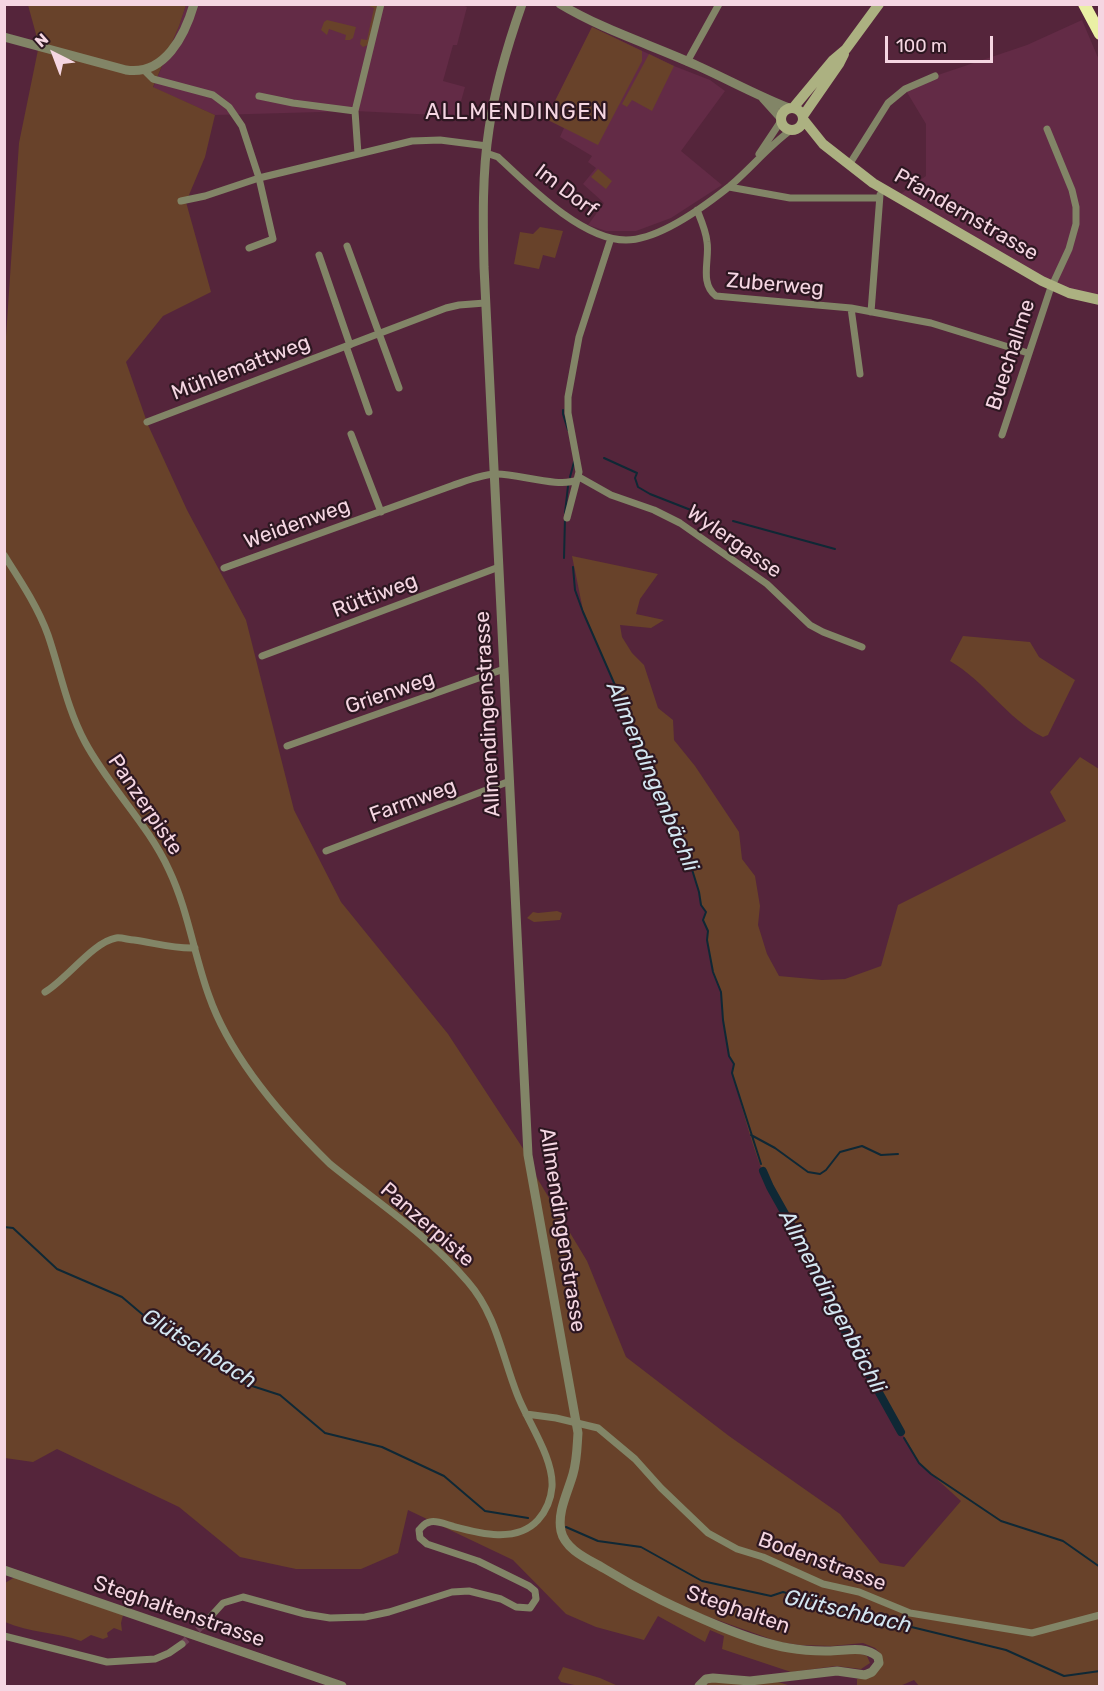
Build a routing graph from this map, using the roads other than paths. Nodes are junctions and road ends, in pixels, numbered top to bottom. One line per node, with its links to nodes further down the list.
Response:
1 (194, 4): 14 (street)
2 (381, 4): 19 (street)
3 (522, 4): 25 (street, Allmendingenstrasse)
4 (719, 4): 13 (street)
5 (879, 4): 12 (main road)
6 (1084, 4): 10 (highway)
7 (1092, 4): 9 (highway)
8 (566, 6): 13 (street)
9 (1100, 20)
10 (1100, 33)
11 (4, 37): 14 (street)
12 (846, 50): 18 (main road); 20 (main road)
13 (687, 62): 17 (street)
14 (144, 70): 29 (street)
15 (935, 76): 28 (street)
16 (259, 96): 19 (street)
17 (761, 97): 18 (street); 21 (street)
18 (791, 108): 20 (main road); 21 (main road)
19 (355, 111): 26 (street)
20 (803, 117): 23 (main road); 24 (main road, Pfandernstrasse)
21 (781, 120): 23 (main road); 27 (street, Im Dorf)
22 (1047, 129): 38 (street, Buechallme)
23 (793, 130): 24 (main road, Pfandernstrasse); 27 (street, Im Dorf)
24 (823, 144): 28 (main road, Pfandernstrasse)
25 (487, 149): 26 (street); 34 (street, Im Dorf); 40 (street, Allmendingenstrasse)
26 (358, 154): 29 (street)
27 (752, 164): 30 (street, Im Dorf)
28 (849, 165): 31 (main road, Pfandernstrasse)
29 (259, 178): 32 (street); 36 (street)
30 (729, 187): 31 (street); 33 (street, Im Dorf)
31 (881, 194): 38 (main road, Pfandernstrasse); 42 (street)
32 (182, 201)
33 (697, 210): 34 (street, Im Dorf); 41 (street, Zuberweg)
34 (611, 238): 53 (street)
35 (347, 246): 43 (street)
36 (249, 248)
37 (319, 255): 44 (street)
38 (1052, 286): 39 (main road, Pfandernstrasse); 45 (street, Buechallme)
39 (1100, 300)
40 (485, 303): 43 (street, Mühlemattweg); 52 (street, Allmendingenstrasse)
41 (851, 308): 42 (street, Zuberweg); 46 (street, Zuberweg)
42 (871, 312): 45 (street, Zuberweg)
43 (379, 334): 44 (street, Mühlemattweg); 47 (street)
44 (348, 345): 48 (street); 49 (street, Mühlemattweg)
45 (1028, 353): 51 (street, Buechallme)
46 (860, 374)
47 (399, 388)
48 (369, 412)
49 (147, 422)
50 (351, 434): 54 (street, Weidenweg)
51 (1002, 435)
52 (493, 474): 53 (street, Wylergasse); 54 (street, Weidenweg); 57 (street, Allmendingenstrasse)
53 (578, 479): 55 (street); 59 (street, Wylergasse)
54 (381, 512): 58 (street, Weidenweg)
55 (567, 518)
56 (4, 555): 65 (street, Panzerpiste)
57 (499, 567): 60 (street, Rüttiweg); 61 (street, Allmendingenstrasse)
58 (224, 568)
59 (862, 647)
60 (262, 656)
61 (504, 669): 62 (street, Grienweg); 63 (street, Allmendingenstrasse)
62 (287, 746)
63 (510, 781): 64 (street, Farmweg); 68 (street, Allmendingenstrasse)
64 (326, 850)
65 (195, 948): 66 (street); 67 (street, Panzerpiste)
66 (45, 992)
67 (526, 1414): 68 (street, Bodenstrasse); 71 (street, Panzerpiste)
68 (576, 1422): 70 (street, Bodenstrasse); 75 (street, Steghalten)
69 (4, 1570): 74 (street, Steghaltenstrasse)
70 (1100, 1615)
71 (203, 1625)
72 (4, 1636): 73 (street)
73 (182, 1644)
74 (342, 1686)
75 (699, 1686)

